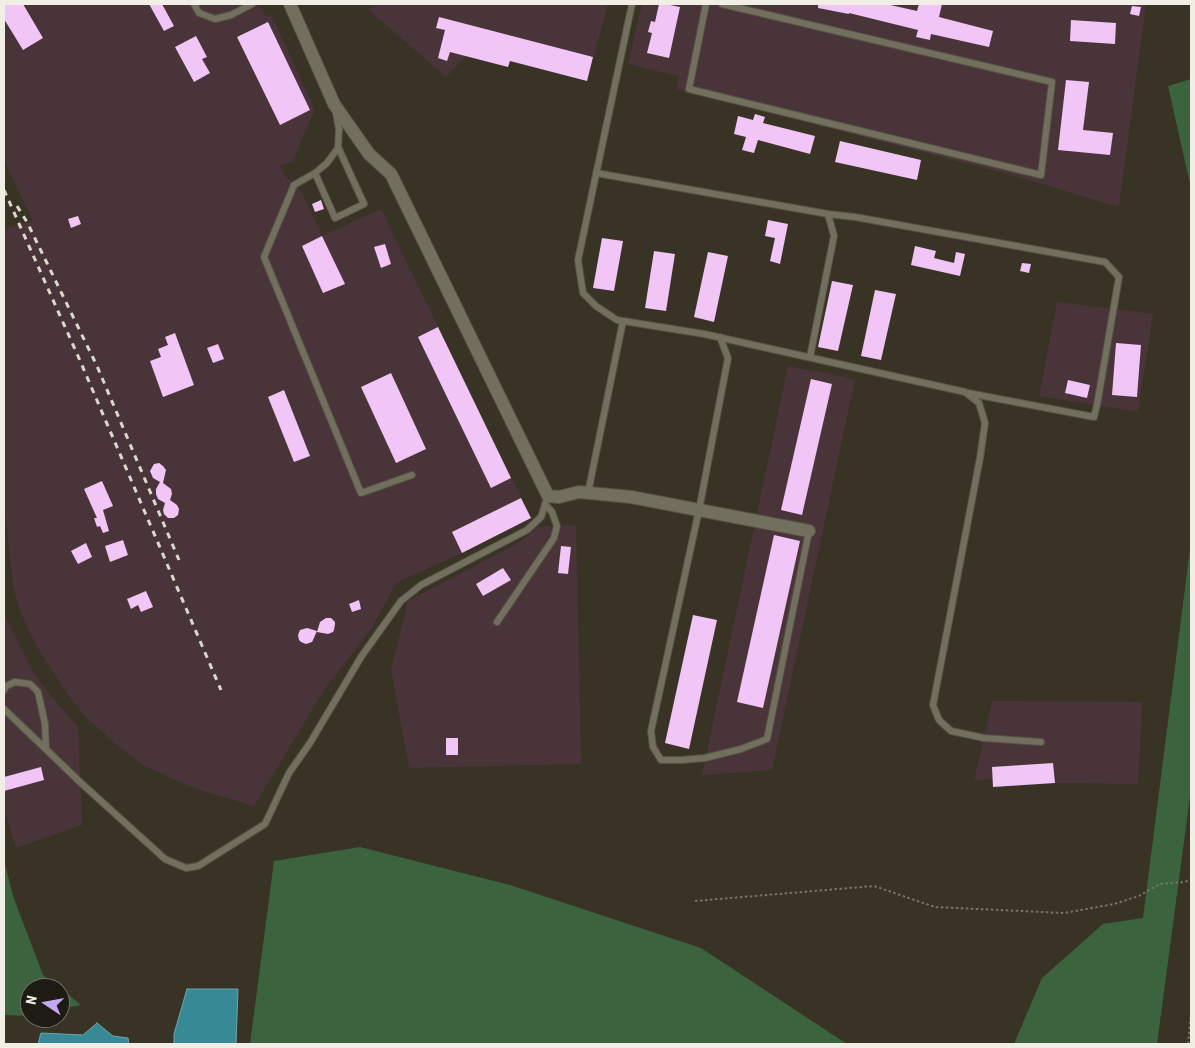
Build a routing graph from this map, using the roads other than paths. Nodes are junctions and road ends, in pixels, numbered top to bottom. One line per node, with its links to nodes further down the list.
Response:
1 (194, 4): 2 (lane)
2 (252, 4)
3 (290, 4): 7 (street)
4 (632, 4): 10 (lane)
5 (706, 4): 6 (lane)
6 (722, 4)
7 (334, 104): 8 (lane); 18 (street)
8 (338, 147): 9 (lane); 9 (lane)
9 (315, 173): 16 (lane)
10 (596, 173): 11 (lane); 12 (lane)
11 (828, 214): 14 (lane); 15 (lane)
12 (623, 321): 13 (lane); 17 (lane)
13 (720, 337): 14 (lane); 19 (lane)
14 (810, 357): 15 (lane)
15 (965, 392): 24 (lane)
16 (412, 474)
17 (588, 493): 18 (street); 19 (street)
18 (547, 500): 21 (lane); 25 (lane)
19 (699, 510): 20 (street); 20 (lane)
20 (809, 531)
21 (497, 622)
22 (4, 690): 25 (lane)
23 (4, 709): 25 (lane)
24 (1040, 742)
25 (46, 749)

